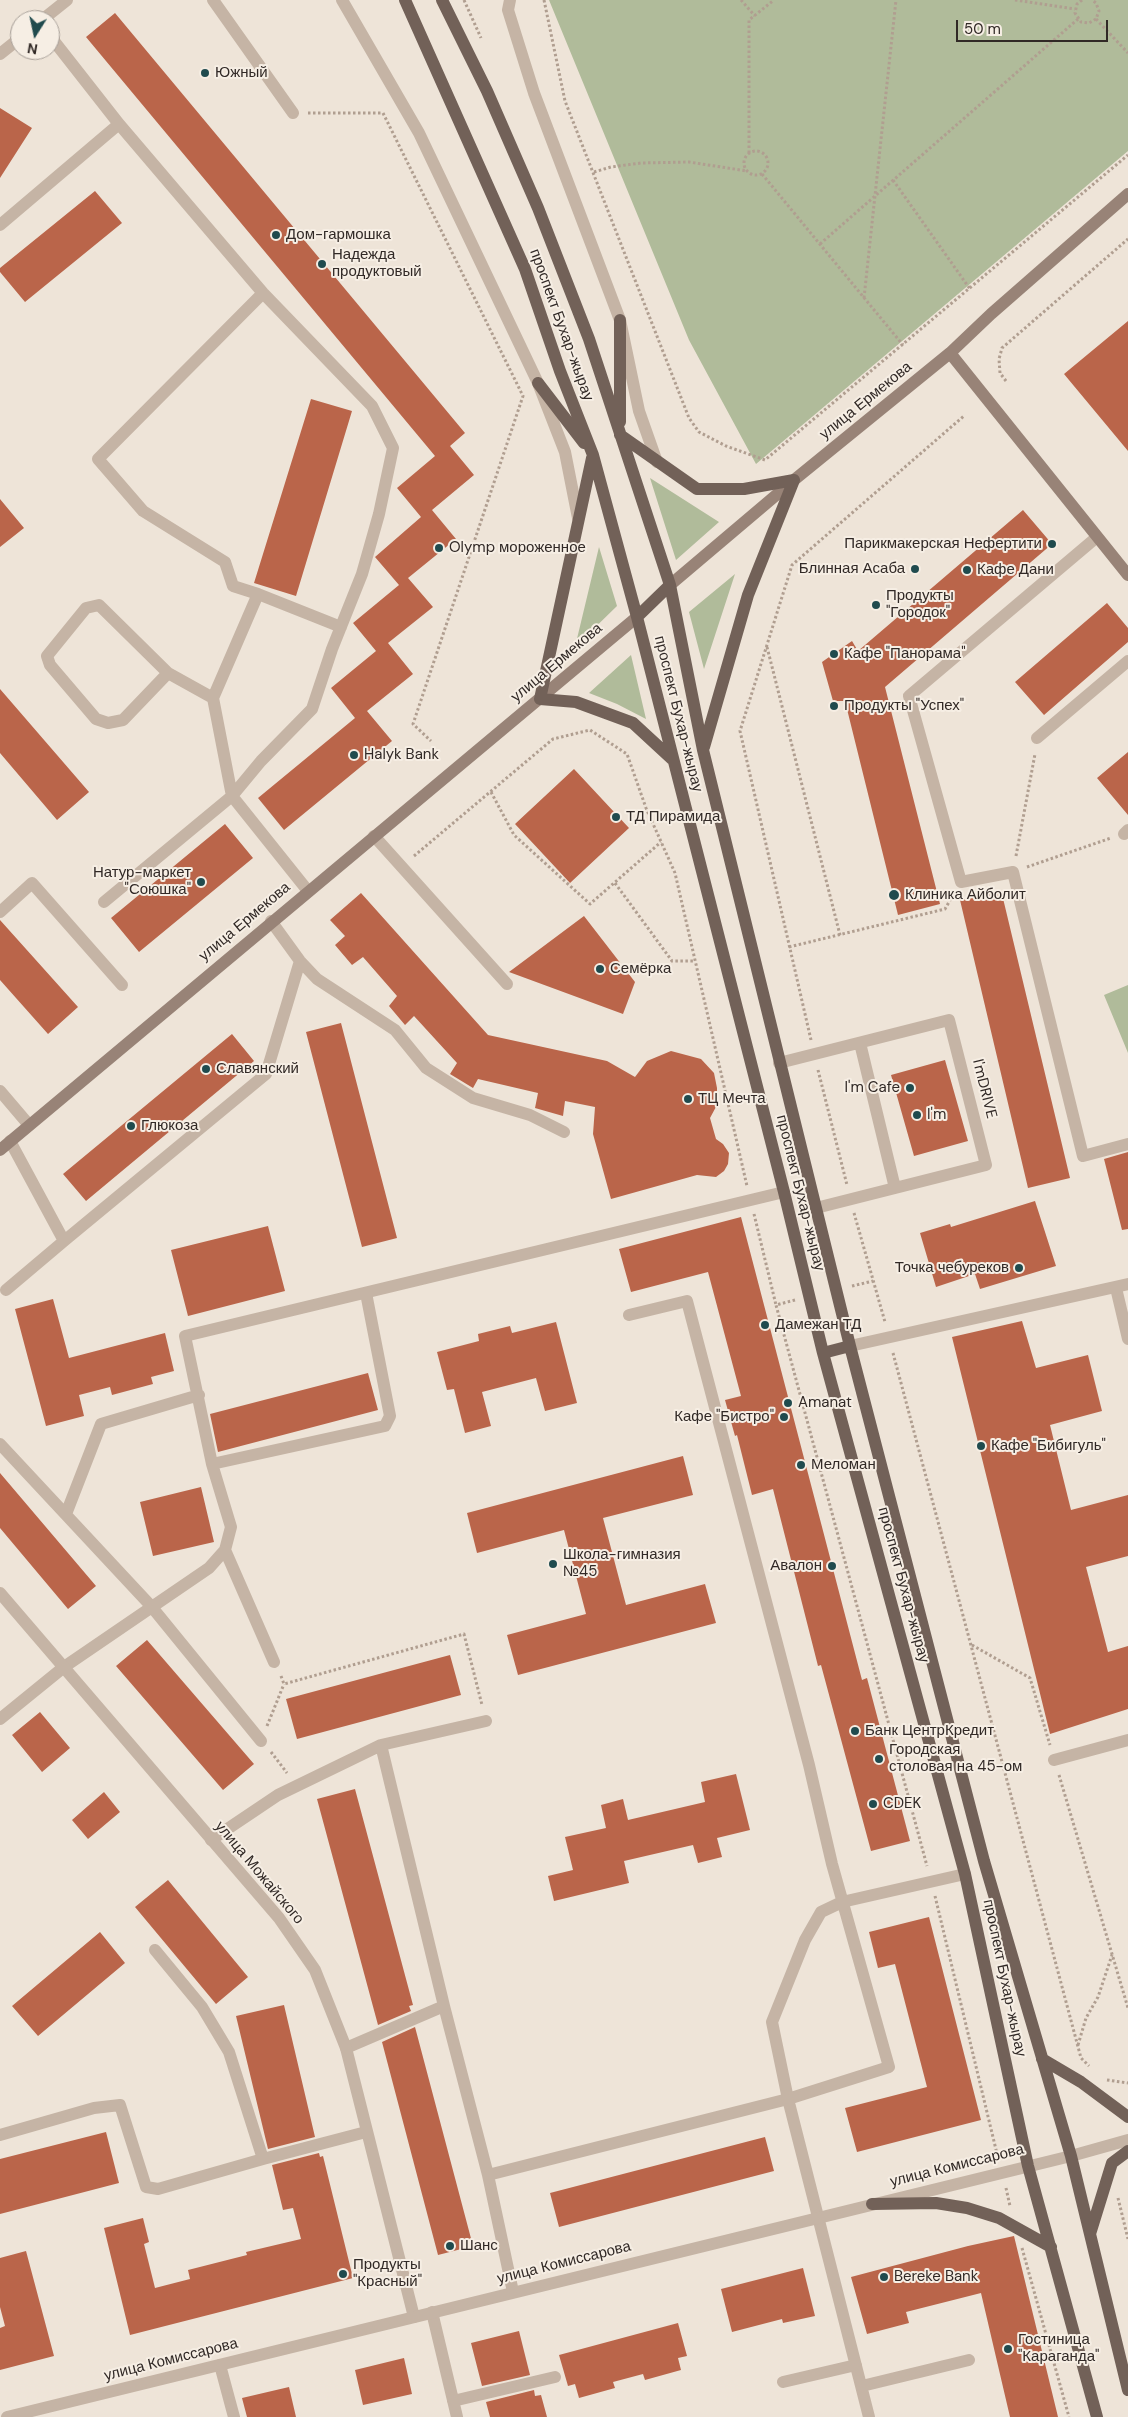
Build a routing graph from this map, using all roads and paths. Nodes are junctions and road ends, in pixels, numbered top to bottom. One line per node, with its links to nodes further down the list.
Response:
1 (67, 0): 16 (street)
2 (213, 0): 24 (street)
3 (342, 0): 44 (street)
4 (405, 0): 47 (main road, проспект Бухар-жырау)
5 (442, 0): 46 (main road, проспект Бухар-жырау)
6 (510, 0): 40 (street)
7 (544, 0): 29 (path)
8 (741, 0): 17 (path)
9 (774, 0): 17 (path)
10 (896, 0): 33 (path)
11 (1015, 0): 15 (path)
12 (1081, 0): 15 (path)
13 (1092, 0): 14 (path)
14 (1098, 1): 19 (path)
15 (1075, 9): 18 (path)
16 (54, 10)
17 (755, 16): 26 (path)
18 (1078, 19): 19 (path); 31 (path)
19 (1096, 19): 22 (path)
20 (10, 46): 23 (street)
21 (60, 49): 25 (street)
22 (1128, 53)
23 (0, 54)
24 (293, 113): 63 (path)
25 (119, 124): 34 (street); 38 (street)
26 (749, 153): 28 (path); 30 (path)
27 (1128, 155): 37 (path)
28 (747, 171): 29 (path); 30 (path)
29 (594, 172): 41 (path)
30 (762, 174): 36 (path)
31 (893, 180): 33 (path); 37 (path)
32 (1128, 194): 42 (main road, улица Ермекова)
33 (875, 196): 36 (path); 39 (path)
34 (0, 225)
35 (1128, 239): 43 (path)
36 (820, 244): 39 (path)
37 (970, 289): 41 (path)
38 (263, 293): 54 (street); 56 (street)
39 (864, 298): 41 (path)
40 (620, 320): 46 (main road); 48 (street)
41 (903, 346)
42 (950, 353): 49 (main road, улица Ермекова); 51 (main road)
43 (1006, 381)
44 (538, 383): 47 (main road); 50 (street)
45 (965, 415): 57 (path)
46 (620, 434): 48 (main road); 53 (main road, проспект Бухар-жырау)
47 (593, 455): 50 (main road); 55 (main road, проспект Бухар-жырау)
48 (657, 462): 49 (main road)
49 (794, 480): 53 (main road, улица Ермекова); 64 (main road)
50 (578, 518): 61 (main road)
51 (1097, 537): 52 (main road); 73 (street)
52 (1128, 575)
53 (670, 585): 55 (main road, улица Ермекова); 64 (main road, проспект Бухар-жырау)
54 (258, 594): 56 (street); 60 (street)
55 (637, 617): 61 (main road, улица Ермекова); 65 (main road, проспект Бухар-жырау)
56 (341, 627): 67 (street)
57 (766, 646): 79 (path); 80 (path)
58 (1128, 661): 62 (street)
59 (168, 673): 59 (street); 60 (street)
60 (213, 698): 67 (street)
61 (540, 699): 65 (main road); 69 (main road, улица Ермекова)
62 (1038, 738): 72 (path)
63 (432, 741)
64 (703, 750): 87 (main road, проспект Бухар-жырау)
65 (672, 759): 94 (main road, проспект Бухар-жырау)
66 (491, 792): 70 (path); 71 (path); 74 (path)
67 (232, 796): 75 (street); 76 (street)
68 (1126, 832): 72 (path)
69 (374, 836): 71 (street); 75 (main road, улица Ермекова)
70 (661, 842): 74 (path); 82 (path)
71 (402, 866): 83 (street)
72 (1013, 872): 73 (street); 91 (street)
73 (960, 882): 79 (path)
74 (615, 883): 82 (path)
75 (308, 891): 78 (main road, улица Ермекова)
76 (104, 902)
77 (0, 912): 84 (street)
78 (271, 921): 81 (street); 89 (main road, улица Ермекова)
79 (840, 935): 80 (path)
80 (789, 947): 86 (path)
81 (300, 961): 90 (street); 98 (street)
82 (695, 961): 95 (path)
83 (507, 984)
84 (122, 985)
85 (860, 1042): 86 (street, I'mDRIVE); 93 (street); 93 (street, I'mDRIVE)
86 (814, 1054): 87 (street, I'mDRIVE); 96 (path)
87 (779, 1063): 97 (main road, проспект Бухар-жырау)
88 (0, 1091): 89 (street)
89 (29, 1125): 92 (main road, улица Ермекова)
90 (564, 1132)
91 (1128, 1144)
92 (5, 1145): 98 (street)
93 (895, 1188): 96 (street, I'mDRIVE)
94 (784, 1192): 95 (street); 104 (main road, проспект Бухар-жырау)
95 (750, 1200): 103 (street); 105 (path)
96 (850, 1200): 97 (street, I'mDRIVE); 99 (path)
97 (816, 1208): 101 (main road, проспект Бухар-жырау)
98 (64, 1241): 102 (street)
99 (874, 1281): 101 (path); 107 (path)
100 (1122, 1286): 107 (street); 108 (street)
101 (836, 1289): 109 (main road, проспект Бухар-жырау)
102 (6, 1290)
103 (366, 1293): 111 (street); 113 (street)
104 (809, 1296): 105 (path); 110 (main road, проспект Бухар-жырау)
105 (776, 1305): 131 (path)
106 (629, 1315): 132 (street)
107 (890, 1338): 109 (street); 118 (path)
108 (1128, 1340)
109 (850, 1346): 110 (main road); 139 (main road, проспект Бухар-жырау)
110 (823, 1352): 130 (main road, проспект Бухар-жырау)
111 (199, 1395): 113 (street); 114 (street)
112 (0, 1444): 114 (street)
113 (212, 1464): 115 (street)
114 (66, 1514): 117 (street)
115 (225, 1550): 117 (street); 119 (street)
116 (0, 1593): 120 (street, улица Можайского)
117 (151, 1606): 120 (street); 124 (street)
118 (972, 1645): 127 (path); 137 (path)
119 (274, 1662): 121 (path)
120 (64, 1667): 122 (street); 129 (street, улица Можайского)
121 (284, 1684): 123 (path); 124 (path)
122 (0, 1720)
123 (486, 1721): 126 (street)
124 (261, 1740): 128 (path)
125 (1128, 1740): 127 (street)
126 (381, 1745): 128 (street); 135 (street)
127 (1054, 1760): 134 (path)
128 (297, 1785): 129 (street)
129 (211, 1840): 138 (street, улица Можайского)
130 (965, 1874): 131 (street); 151 (main road, проспект Бухар-жырау)
131 (931, 1882): 132 (street); 152 (path)
132 (842, 1902): 143 (street); 143 (street)
133 (155, 1950): 150 (street)
134 (1112, 1955): 136 (path); 137 (path)
135 (444, 2006): 138 (street); 153 (street)
136 (1128, 2008)
137 (1078, 2045): 140 (path)
138 (346, 2048): 145 (street, улица Можайского)
139 (1042, 2059): 144 (main road); 149 (main road, проспект Бухар-жырау)
140 (1093, 2071)
141 (1099, 2077): 142 (path)
142 (1128, 2083)
143 (788, 2099): 153 (street); 156 (street)
144 (1128, 2116)
145 (366, 2132): 150 (street); 163 (street, улица Можайского)
146 (0, 2135): 150 (street)
147 (1128, 2140): 149 (street, улица Комиссарова)
148 (1128, 2151): 158 (main road)
149 (1071, 2156): 151 (street, улица Комиссарова); 158 (main road, проспект Бухар-жырау)
150 (263, 2159)
151 (1028, 2166): 152 (street, улица Комиссарова); 160 (main road, проспект Бухар-жырау)
152 (1002, 2172): 155 (street, улица Комиссарова); 157 (path)
153 (488, 2176): 161 (street)
154 (1117, 2194): 159 (path)
155 (872, 2204): 156 (street, улица Комиссарова); 157 (main road)
156 (817, 2217): 161 (street, улица Комиссарова); 166 (street)
157 (1016, 2228): 160 (main road); 176 (path)
158 (1090, 2234): 170 (main road, проспект Бухар-жырау)
159 (1128, 2239)
160 (1051, 2248): 177 (main road, проспект Бухар-жырау)
161 (513, 2292): 162 (street, улица Комиссарова)
162 (432, 2312): 163 (street, улица Комиссарова); 171 (street)
163 (414, 2316): 165 (street, улица Комиссарова)
164 (969, 2360): 169 (street)
165 (220, 2365): 172 (street, улица Комиссарова); 173 (street)
166 (856, 2365): 168 (street); 169 (street)
167 (555, 2377): 171 (street)
168 (783, 2382)
169 (862, 2386): 175 (street)
170 (1128, 2390)
171 (453, 2402): 174 (street)
172 (7, 2417)
173 (234, 2417)
174 (457, 2417)
175 (869, 2417)
176 (1069, 2417)
177 (1097, 2417)

